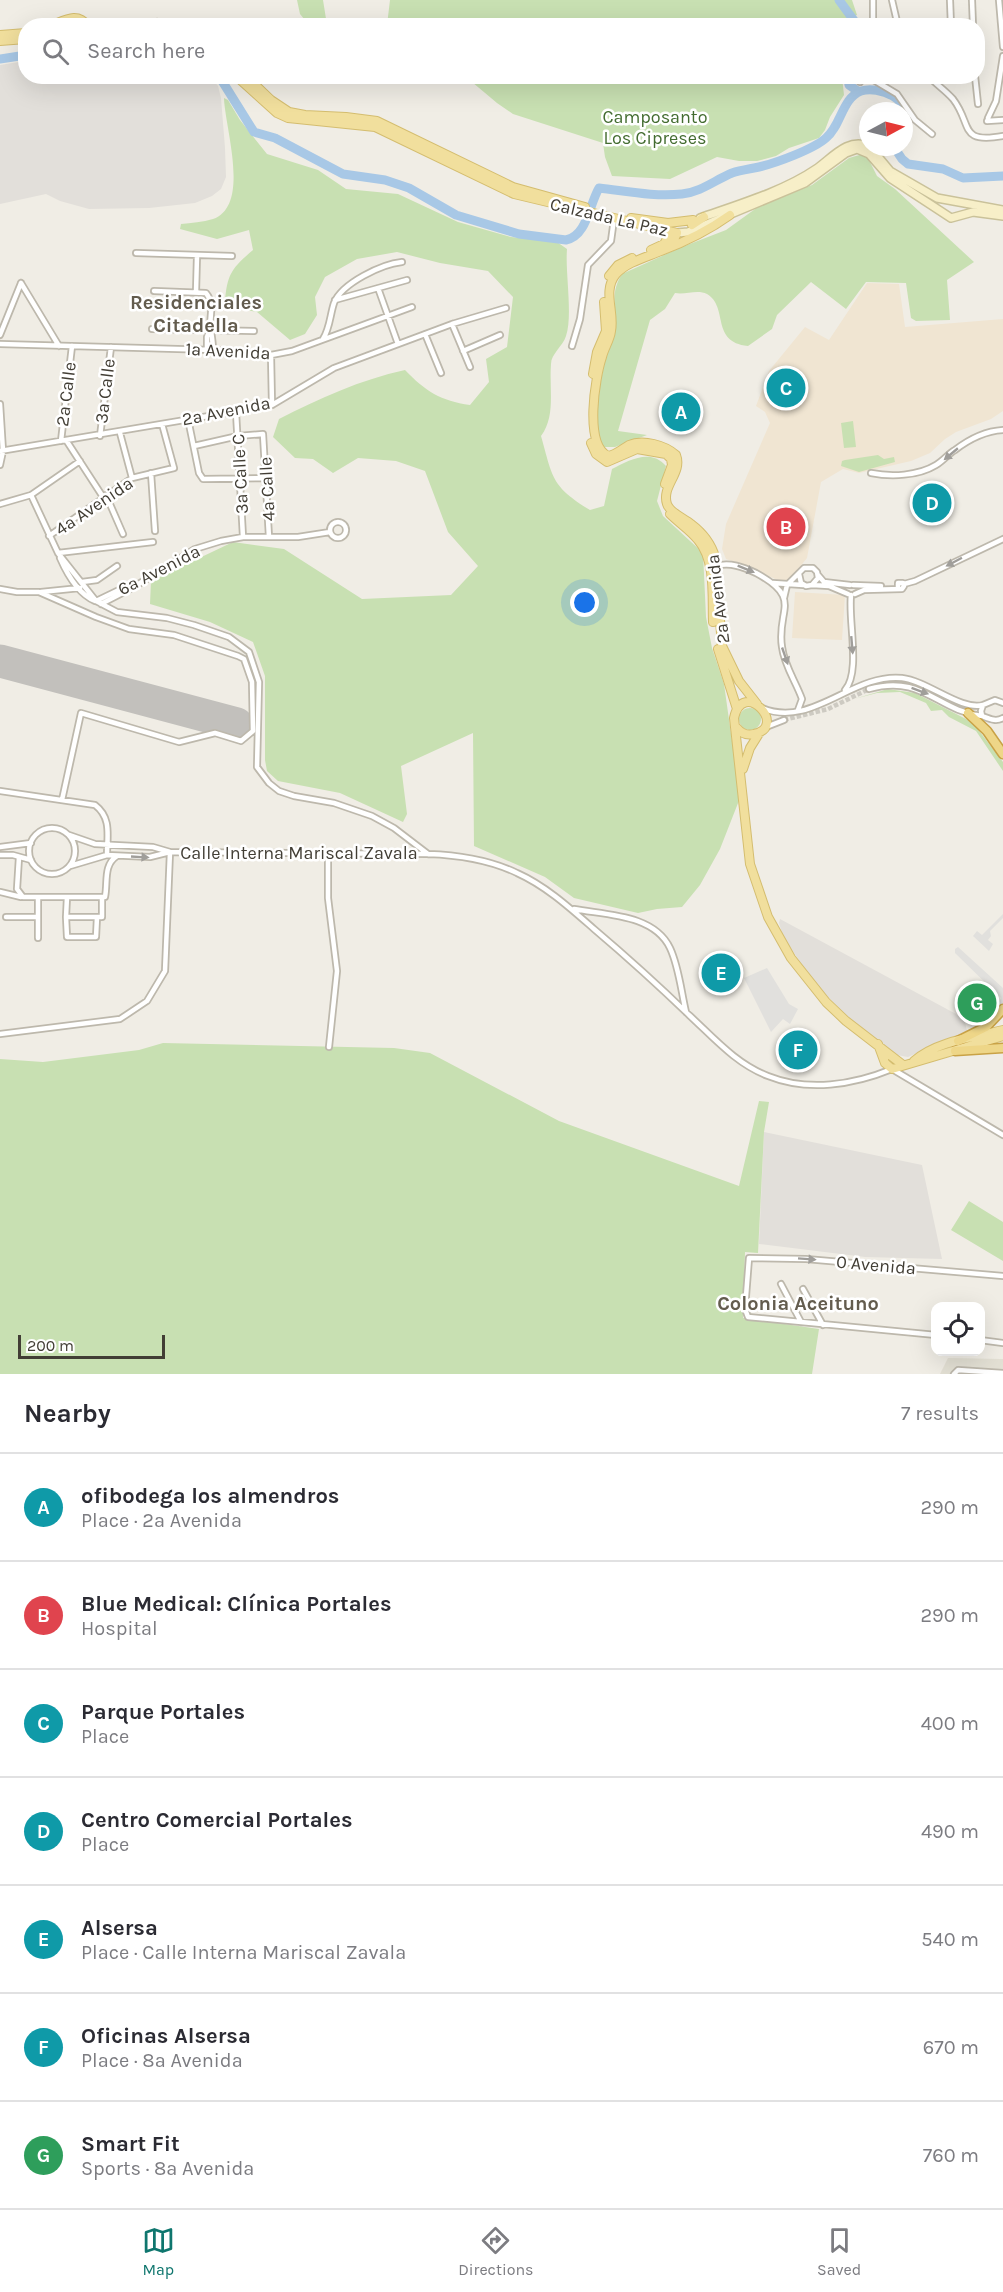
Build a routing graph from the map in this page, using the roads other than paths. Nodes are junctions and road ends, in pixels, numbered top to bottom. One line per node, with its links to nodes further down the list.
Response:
1 (873, 0): 6 (street)
2 (892, 0): 7 (street)
3 (950, 0): 8 (street)
4 (972, 0): 9 (street)
5 (999, 0): 14 (street)
6 (873, 18)
7 (896, 18)
8 (951, 18)
9 (972, 18)
10 (18, 34): 11 (main road)
11 (0, 35)
12 (18, 40): 13 (main road)
13 (0, 41)
14 (1003, 47)
15 (1003, 56): 22 (street)
16 (245, 84): 28 (main road, Calzada La Paz)
17 (255, 84): 28 (main road, Calzada La Paz)
18 (880, 84): 23 (street)
19 (937, 84): 24 (street)
20 (976, 84): 21 (street)
21 (978, 104)
22 (1003, 120)
23 (932, 134)
24 (1003, 136)
25 (859, 143): 33 (main road, Calzada La Paz)
26 (877, 156): 27 (main road, Calzada La Paz)
27 (952, 202): 29 (main road, Calzada La Paz); 34 (main road)
28 (576, 208): 30 (main road, Calzada La Paz)
29 (1003, 210)
30 (599, 213): 35 (main road, Calzada La Paz); 36 (main road, Calzada La Paz)
31 (730, 215): 34 (main road, Calzada La Paz); 37 (main road, Calzada La Paz); 38 (main road)
32 (1003, 216): 34 (main road)
33 (704, 217): 36 (main road, Calzada La Paz); 37 (main road)
34 (951, 218)
35 (614, 219): 37 (main road, Calzada La Paz); 63 (street)
36 (693, 220)
37 (674, 232): 38 (main road); 126 (main road, 2a Avenida)
38 (671, 246): 103 (main road, 2a Avenida)
39 (136, 253): 40 (street)
40 (196, 256): 41 (street); 46 (street)
41 (232, 256)
42 (402, 262): 47 (street)
43 (407, 280): 44 (street)
44 (378, 288): 47 (street); 50 (street)
45 (154, 291): 46 (street)
46 (196, 292): 53 (street)
47 (335, 300): 58 (street)
48 (412, 307): 50 (street, 1a Avenida)
49 (506, 308): 51 (street, 2a Avenida)
50 (388, 316): 58 (street, 1a Avenida); 59 (street)
51 (452, 324): 55 (street, 2a Avenida); 67 (street)
52 (152, 329): 53 (street)
53 (210, 330): 54 (street); 65 (street); 66 (street)
54 (254, 331)
55 (425, 334): 59 (street, 2a Avenida); 70 (street)
56 (500, 334): 67 (street)
57 (0, 335): 61 (street, 2a Calle)
58 (323, 339): 68 (street, 1a Avenida)
59 (398, 344): 72 (street, 2a Avenida)
60 (0, 345): 61 (street, 1a Avenida)
61 (59, 346): 62 (street, 1a Avenida)
62 (72, 346): 64 (street, 1a Avenida); 80 (street, 2a Calle)
63 (572, 346)
64 (111, 347): 65 (street, 1a Avenida); 78 (street, 3a Calle)
65 (207, 350): 66 (street, 1a Avenida)
66 (213, 350): 68 (street, 1a Avenida)
67 (463, 351): 69 (street)
68 (271, 355): 72 (street)
69 (470, 367)
70 (441, 373)
71 (0, 404): 82 (street)
72 (272, 405): 73 (street, 2a Avenida)
73 (236, 412): 74 (street, 2a Avenida); 79 (street, 3a Calle C)
74 (188, 419): 75 (street, 2a Avenida); 81 (street)
75 (162, 424): 77 (street, 2a Avenida); 85 (street, 4a Avenida)
76 (1003, 430): 86 (street, one-way to 86)
77 (120, 433): 78 (street, 2a Avenida); 87 (street, 3a Calle)
78 (100, 436): 80 (street, 2a Avenida)
79 (238, 436): 81 (street); 88 (street, 4a Calle); 89 (street, 3a Calle C)
80 (63, 441): 82 (street, 2a Avenida); 83 (street, 2a Calle)
81 (194, 446): 89 (street)
82 (2, 451): 84 (street)
83 (80, 461): 90 (street); 91 (street, 2a Calle)
84 (0, 465)
85 (151, 473): 87 (street, 4a Avenida); 93 (street)
86 (871, 473)
87 (132, 478): 91 (street, 4a Avenida)
88 (266, 478): 89 (street); 98 (street, 4a Calle)
89 (240, 479): 97 (street, 3a Calle C)
90 (31, 495): 92 (street); 96 (street)
91 (105, 496): 95 (street, 2a Calle); 96 (street, 4a Avenida)
92 (0, 504)
93 (155, 531)
94 (330, 532): 98 (street, 6a Avenida)
95 (123, 534)
96 (49, 536): 101 (street)
97 (243, 537): 98 (street, 6a Avenida); 118 (street, 6a Avenida)
98 (269, 537)
99 (1003, 539): 112 (street, one-way to 112)
100 (153, 542): 101 (street)
101 (58, 553): 106 (street); 114 (street)
102 (117, 566): 106 (street)
103 (716, 566): 107 (street, one-way to 107); 125 (main road, 2a Avenida)
104 (799, 574): 105 (street); 108 (street); 109 (street)
105 (818, 575): 110 (street); 111 (street)
106 (83, 583): 114 (street); 118 (street)
107 (773, 583): 108 (street); 117 (street)
108 (787, 585): 109 (street); 117 (street)
109 (803, 585): 110 (street)
110 (812, 585): 116 (street)
111 (852, 585): 112 (street); 116 (street); 116 (street)
112 (897, 586): 116 (street)
113 (0, 589): 115 (street)
114 (79, 589): 115 (street); 118 (street, Calle Interna Mariscal Zavala)
115 (39, 592): 140 (street)
116 (851, 594): 120 (street, one-way to 120)
117 (783, 599): 127 (street, one-way to 127)
118 (99, 602): 147 (street, Calle Interna Mariscal Zavala)
119 (869, 689): 129 (street, one-way to 129)
120 (843, 692): 124 (street); 127 (street)
121 (1003, 695): 122 (street)
122 (995, 700): 123 (street); 124 (street)
123 (1003, 703)
124 (983, 705): 130 (street)
125 (759, 706): 126 (main road); 128 (street); 135 (main road)
126 (737, 709): 134 (main road)
127 (798, 710): 128 (street)
128 (775, 712): 133 (street)
129 (968, 713): 130 (street); 136 (highway)
130 (982, 716): 131 (street); 136 (highway)
131 (1003, 718)
132 (784, 720): 133 (street)
133 (773, 724): 135 (street)
134 (737, 728): 135 (main road); 138 (main road)
135 (762, 730): 138 (main road)
136 (987, 731): 137 (highway)
137 (1003, 754)
138 (741, 779): 173 (main road)
139 (0, 791): 140 (street)
140 (62, 800): 143 (street)
141 (69, 835): 142 (street); 143 (street, Calle Interna Mariscal Zavala); 153 (street)
142 (31, 843): 144 (street); 152 (street)
143 (107, 846): 145 (street, Calle Interna Mariscal Zavala); 149 (street)
144 (0, 847)
145 (170, 852): 146 (street, Calle Interna Mariscal Zavala); 150 (street, Calle Interna Mariscal Zavala, one-way to 145); 170 (street, Calle Interna Mariscal Zavala)
146 (328, 854): 147 (street, Calle Interna Mariscal Zavala); 174 (street)
147 (428, 854): 159 (street, Calle Interna Mariscal Zavala)
148 (0, 855): 151 (street)
149 (107, 855): 150 (street, Calle Interna Mariscal Zavala); 153 (street, Calle Interna Mariscal Zavala)
150 (117, 855): 157 (street)
151 (19, 857): 152 (street); 155 (street)
152 (31, 860): 153 (street)
153 (69, 867)
154 (0, 892): 155 (street)
155 (23, 897): 158 (street)
156 (67, 897): 157 (street); 158 (street); 162 (street)
157 (102, 897): 163 (street)
158 (38, 898): 161 (street)
159 (571, 909): 168 (street, Calle Interna Mariscal Zavala); 168 (street, Calle Interna Mariscal Zavala)
160 (6, 917): 161 (street)
161 (38, 917): 165 (street)
162 (66, 917): 163 (street); 164 (street)
163 (96, 917): 164 (street)
164 (94, 937): 166 (street)
165 (38, 938)
166 (94, 944)
167 (1003, 1009): 172 (highway)
168 (686, 1012): 179 (street, Calle Interna Mariscal Zavala)
169 (1003, 1030): 172 (main road)
170 (0, 1034)
171 (1003, 1036): 176 (main road)
172 (958, 1041): 177 (main road)
173 (877, 1044): 178 (main road); 179 (main road)
174 (329, 1047)
175 (1003, 1048): 176 (highway)
176 (955, 1051): 177 (main road)
177 (914, 1061): 178 (main road)
178 (903, 1065): 179 (main road)
179 (892, 1069): 180 (street)
180 (1003, 1135)
181 (1003, 1276): 184 (street, 0 Avenida, one-way to 181)
182 (781, 1284): 184 (street)
183 (803, 1289): 185 (street)
184 (801, 1322): 185 (street)
185 (823, 1325): 186 (street)
186 (931, 1335)
187 (985, 1341): 188 (street)
188 (1003, 1343)
189 (954, 1373): 190 (street)
190 (1003, 1373)

